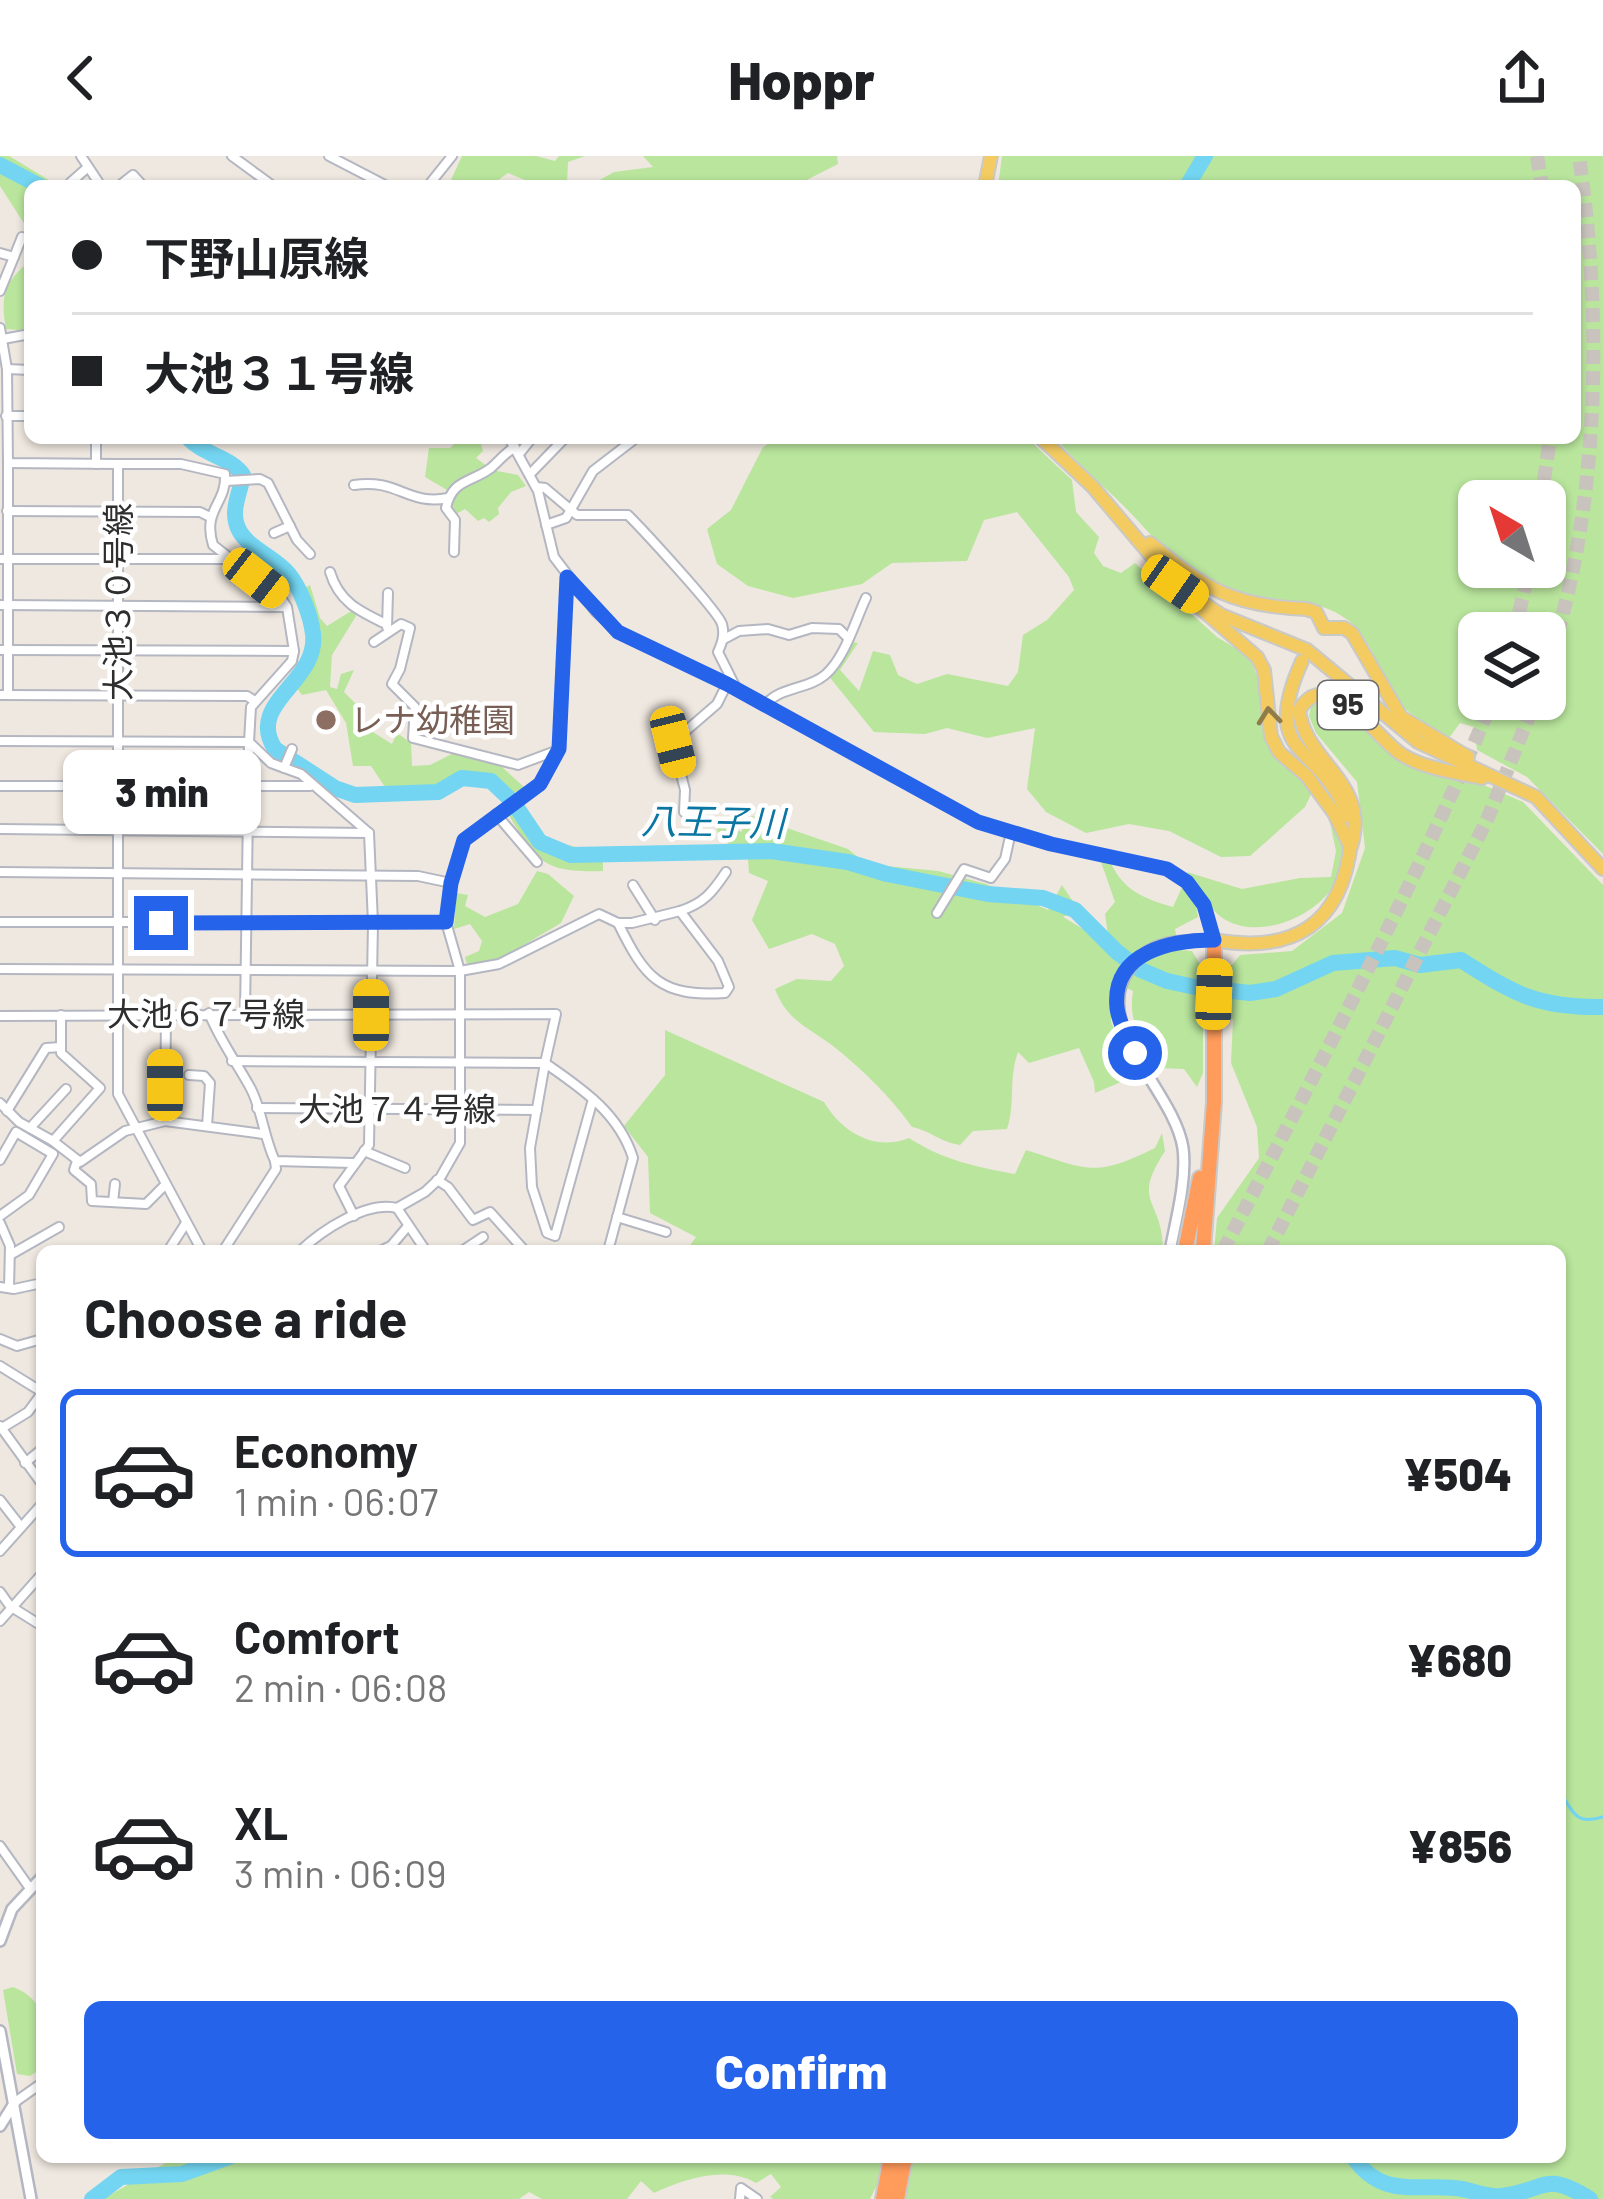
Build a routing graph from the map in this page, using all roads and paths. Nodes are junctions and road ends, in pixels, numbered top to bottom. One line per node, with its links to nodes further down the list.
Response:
1 (80, 156): 5 (street)
2 (328, 156): 9 (street)
3 (452, 156): 10 (street)
4 (234, 157): 8 (street)
5 (88, 167): 6 (street); 7 (street)
6 (73, 180)
7 (97, 180)
8 (264, 180)
9 (375, 180)
10 (433, 180)
11 (22, 237): 13 (street)
12 (0, 253): 13 (street)
13 (14, 256): 14 (street)
14 (0, 291)
15 (2, 333): 16 (street)
16 (7, 369): 17 (street); 18 (street)
17 (24, 370)
18 (6, 416): 19 (street); 25 (street)
19 (24, 416)
20 (96, 444): 26 (street)
21 (558, 444): 28 (street)
22 (628, 444): 35 (street)
23 (1047, 444): 37 (main road, 95)
24 (514, 446): 28 (street); 32 (street)
25 (8, 463): 26 (street, 大池３０号線); 33 (street)
26 (96, 464): 27 (street, 大池３０号線)
27 (118, 464): 29 (street); 34 (street, 大池３０号線)
28 (530, 474): 31 (street)
29 (228, 480): 36 (street); 38 (street)
30 (354, 485): 32 (street)
31 (536, 486): 35 (street); 39 (street)
32 (448, 497): 41 (street)
33 (5, 503): 34 (street); 44 (street)
34 (117, 510): 36 (street); 43 (street, 大池３０号線)
35 (570, 511): 39 (street); 57 (street)
36 (208, 517): 45 (street)
37 (1122, 518): 48 (main road, 95); 55 (main road, 95)
38 (290, 526): 40 (street); 42 (street)
39 (545, 526): 47 (street)
40 (274, 533)
41 (454, 552)
42 (310, 554)
43 (117, 558): 44 (street); 45 (street); 51 (street, 大池３０号線)
44 (4, 559): 52 (street)
45 (230, 559): 53 (street)
46 (330, 572): 54 (street)
47 (567, 577): 64 (street); 74 (street)
48 (1175, 584): 80 (main road, 95); 88 (main road, 95, one-way to 48)
49 (388, 593): 54 (street)
50 (866, 598): 56 (street)
51 (118, 604): 52 (street); 53 (street); 61 (street, 大池３０号線)
52 (4, 605): 60 (street)
53 (287, 607): 62 (street)
54 (387, 627): 58 (street); 74 (street)
55 (1324, 628): 59 (main road, 95); 80 (main road, 95)
56 (847, 637): 57 (street); 69 (street)
57 (724, 639): 65 (street)
58 (374, 642)
59 (1313, 644)
60 (4, 650): 61 (street); 66 (street)
61 (119, 652): 62 (street); 67 (street, 大池３０号線)
62 (294, 652): 68 (street)
63 (1302, 661): 88 (main road, 95)
64 (727, 684): 65 (street); 81 (street)
65 (737, 690): 69 (street)
66 (4, 695): 67 (street)
67 (119, 695): 68 (street); 71 (street, 大池３０号線)
68 (254, 701): 72 (street)
69 (765, 705): 86 (street)
70 (0, 741): 71 (street)
71 (118, 742): 72 (street); 78 (street, 大池３０号線)
72 (249, 742): 75 (street); 79 (street)
73 (292, 749): 75 (street)
74 (559, 749): 82 (street)
75 (285, 766): 76 (street)
76 (311, 785): 79 (street); 87 (street)
77 (0, 786): 78 (street)
78 (119, 786): 79 (street); 84 (street, 大池３０号線)
79 (246, 786): 85 (street)
80 (1536, 797): 88 (main road, 95); 90 (main road, 95)
81 (696, 812)
82 (496, 814): 89 (street); 96 (street)
83 (0, 829): 84 (street)
84 (117, 831): 85 (street); 93 (street, 大池３０号線)
85 (246, 831): 87 (street); 94 (street)
86 (1011, 832): 99 (street); 107 (street)
87 (368, 833): 95 (street)
88 (1351, 848): 107 (main road, 95)
89 (537, 862)
90 (1603, 869)
91 (0, 872): 93 (street)
92 (726, 872): 98 (street)
93 (117, 875): 94 (street); 106 (street, 大池３０号線)
94 (246, 876): 95 (street); 102 (street)
95 (370, 877): 96 (street); 103 (street)
96 (451, 883): 104 (street)
97 (633, 885): 100 (street)
98 (680, 911): 100 (street); 105 (street)
99 (937, 913)
100 (655, 920): 105 (street)
101 (0, 922): 106 (street)
102 (246, 922): 103 (street); 106 (street); 110 (street)
103 (373, 922): 104 (street); 112 (street)
104 (446, 922): 111 (street)
105 (618, 923): 111 (street)
106 (119, 924): 109 (street, 大池３０号線)
107 (1214, 940): 131 (highway); 171 (street)
108 (0, 969): 109 (street)
109 (120, 969): 110 (street); 116 (street, 大池３０号線)
110 (245, 971): 112 (street); 115 (street)
111 (460, 971): 112 (street); 117 (street)
112 (371, 972): 119 (street)
113 (166, 1013): 114 (street, 大池６７号線); 116 (street, 大池６７号線); 137 (street)
114 (209, 1013): 115 (street, 大池６７号線); 123 (street)
115 (245, 1013): 119 (street, 大池６７号線)
116 (119, 1014): 118 (street, 大池６７号線); 129 (street, 大池３０号線)
117 (461, 1014): 119 (street, 大池６７号線); 122 (street); 125 (street, 大池６７号線)
118 (61, 1015): 120 (street, 大池６７号線); 121 (street)
119 (371, 1015): 124 (street)
120 (0, 1016)
121 (61, 1047): 127 (street); 132 (street)
122 (461, 1060): 124 (street); 125 (street); 135 (street)
123 (232, 1061): 124 (street); 133 (street)
124 (371, 1061): 134 (street)
125 (544, 1063): 130 (street); 136 (street)
126 (189, 1075): 138 (street)
127 (100, 1088): 129 (street); 142 (street)
128 (66, 1089): 139 (street)
129 (118, 1090): 140 (street, 大池３０号線)
130 (593, 1099): 136 (street); 155 (street)
131 (1214, 1102): 172 (highway); 173 (highway)
132 (4, 1107): 139 (street)
133 (257, 1108): 134 (street, 大池７４号線); 141 (street)
134 (371, 1108): 135 (street, 大池７４号線); 143 (street)
135 (460, 1108): 136 (street, 大池７４号線); 149 (street)
136 (537, 1110)
137 (165, 1120): 138 (street); 140 (street)
138 (207, 1126): 141 (street)
139 (30, 1128): 142 (street)
140 (136, 1128): 145 (street); 151 (street, 大池３０号線)
141 (263, 1134): 146 (street)
142 (53, 1141): 145 (street)
143 (364, 1151): 147 (street); 148 (street)
144 (0, 1160): 156 (street)
145 (77, 1161): 152 (street)
146 (275, 1161): 147 (street); 164 (street)
147 (353, 1163): 154 (street)
148 (405, 1168)
149 (437, 1180): 153 (street); 169 (street)
150 (115, 1184): 152 (street)
151 (166, 1185): 152 (street); 157 (street, 大池３０号線)
152 (113, 1202)
153 (397, 1208): 154 (street); 158 (street)
154 (354, 1216): 165 (street)
155 (617, 1217): 160 (street); 170 (street)
156 (0, 1220): 174 (street)
157 (186, 1223): 162 (street); 163 (street, 大池３０号線)
158 (408, 1226): 166 (street); 167 (street)
159 (59, 1227): 174 (street)
160 (666, 1232)
161 (483, 1237): 168 (street)
162 (172, 1245)
163 (199, 1245)
164 (227, 1245)
165 (307, 1245)
166 (393, 1245)
167 (422, 1245)
168 (471, 1245)
169 (520, 1245)
170 (610, 1245)
171 (1171, 1245)
172 (1186, 1245)
173 (1203, 1245)
174 (10, 1255): 176 (street)
175 (36, 1284): 176 (street)
176 (4, 1288)
177 (0, 1339): 178 (street)
178 (36, 1341)
179 (0, 1366): 180 (street)
180 (36, 1391)
181 (36, 1402): 182 (street)
182 (1, 1427): 184 (street)
183 (36, 1454): 184 (street)
184 (25, 1463): 185 (street)
185 (36, 1477)
186 (0, 1500): 188 (street)
187 (36, 1511): 188 (street)
188 (21, 1527): 189 (street)
189 (0, 1551)
190 (36, 1580): 192 (street)
191 (0, 1592): 192 (street)
192 (10, 1606): 193 (street); 194 (street)
193 (0, 1621)
194 (36, 1622)
195 (0, 1846): 197 (street)
196 (36, 1882): 197 (street)
197 (29, 1887): 198 (street)
198 (1, 1932)
199 (0, 2031): 201 (street)
200 (36, 2087): 201 (street)
201 (14, 2102): 202 (street); 205 (street)
202 (0, 2126)
203 (891, 2163): 208 (highway)
204 (904, 2163): 209 (highway)
205 (31, 2199)
206 (740, 2199): 207 (street)
207 (757, 2199)
208 (883, 2199)
209 (897, 2199)

